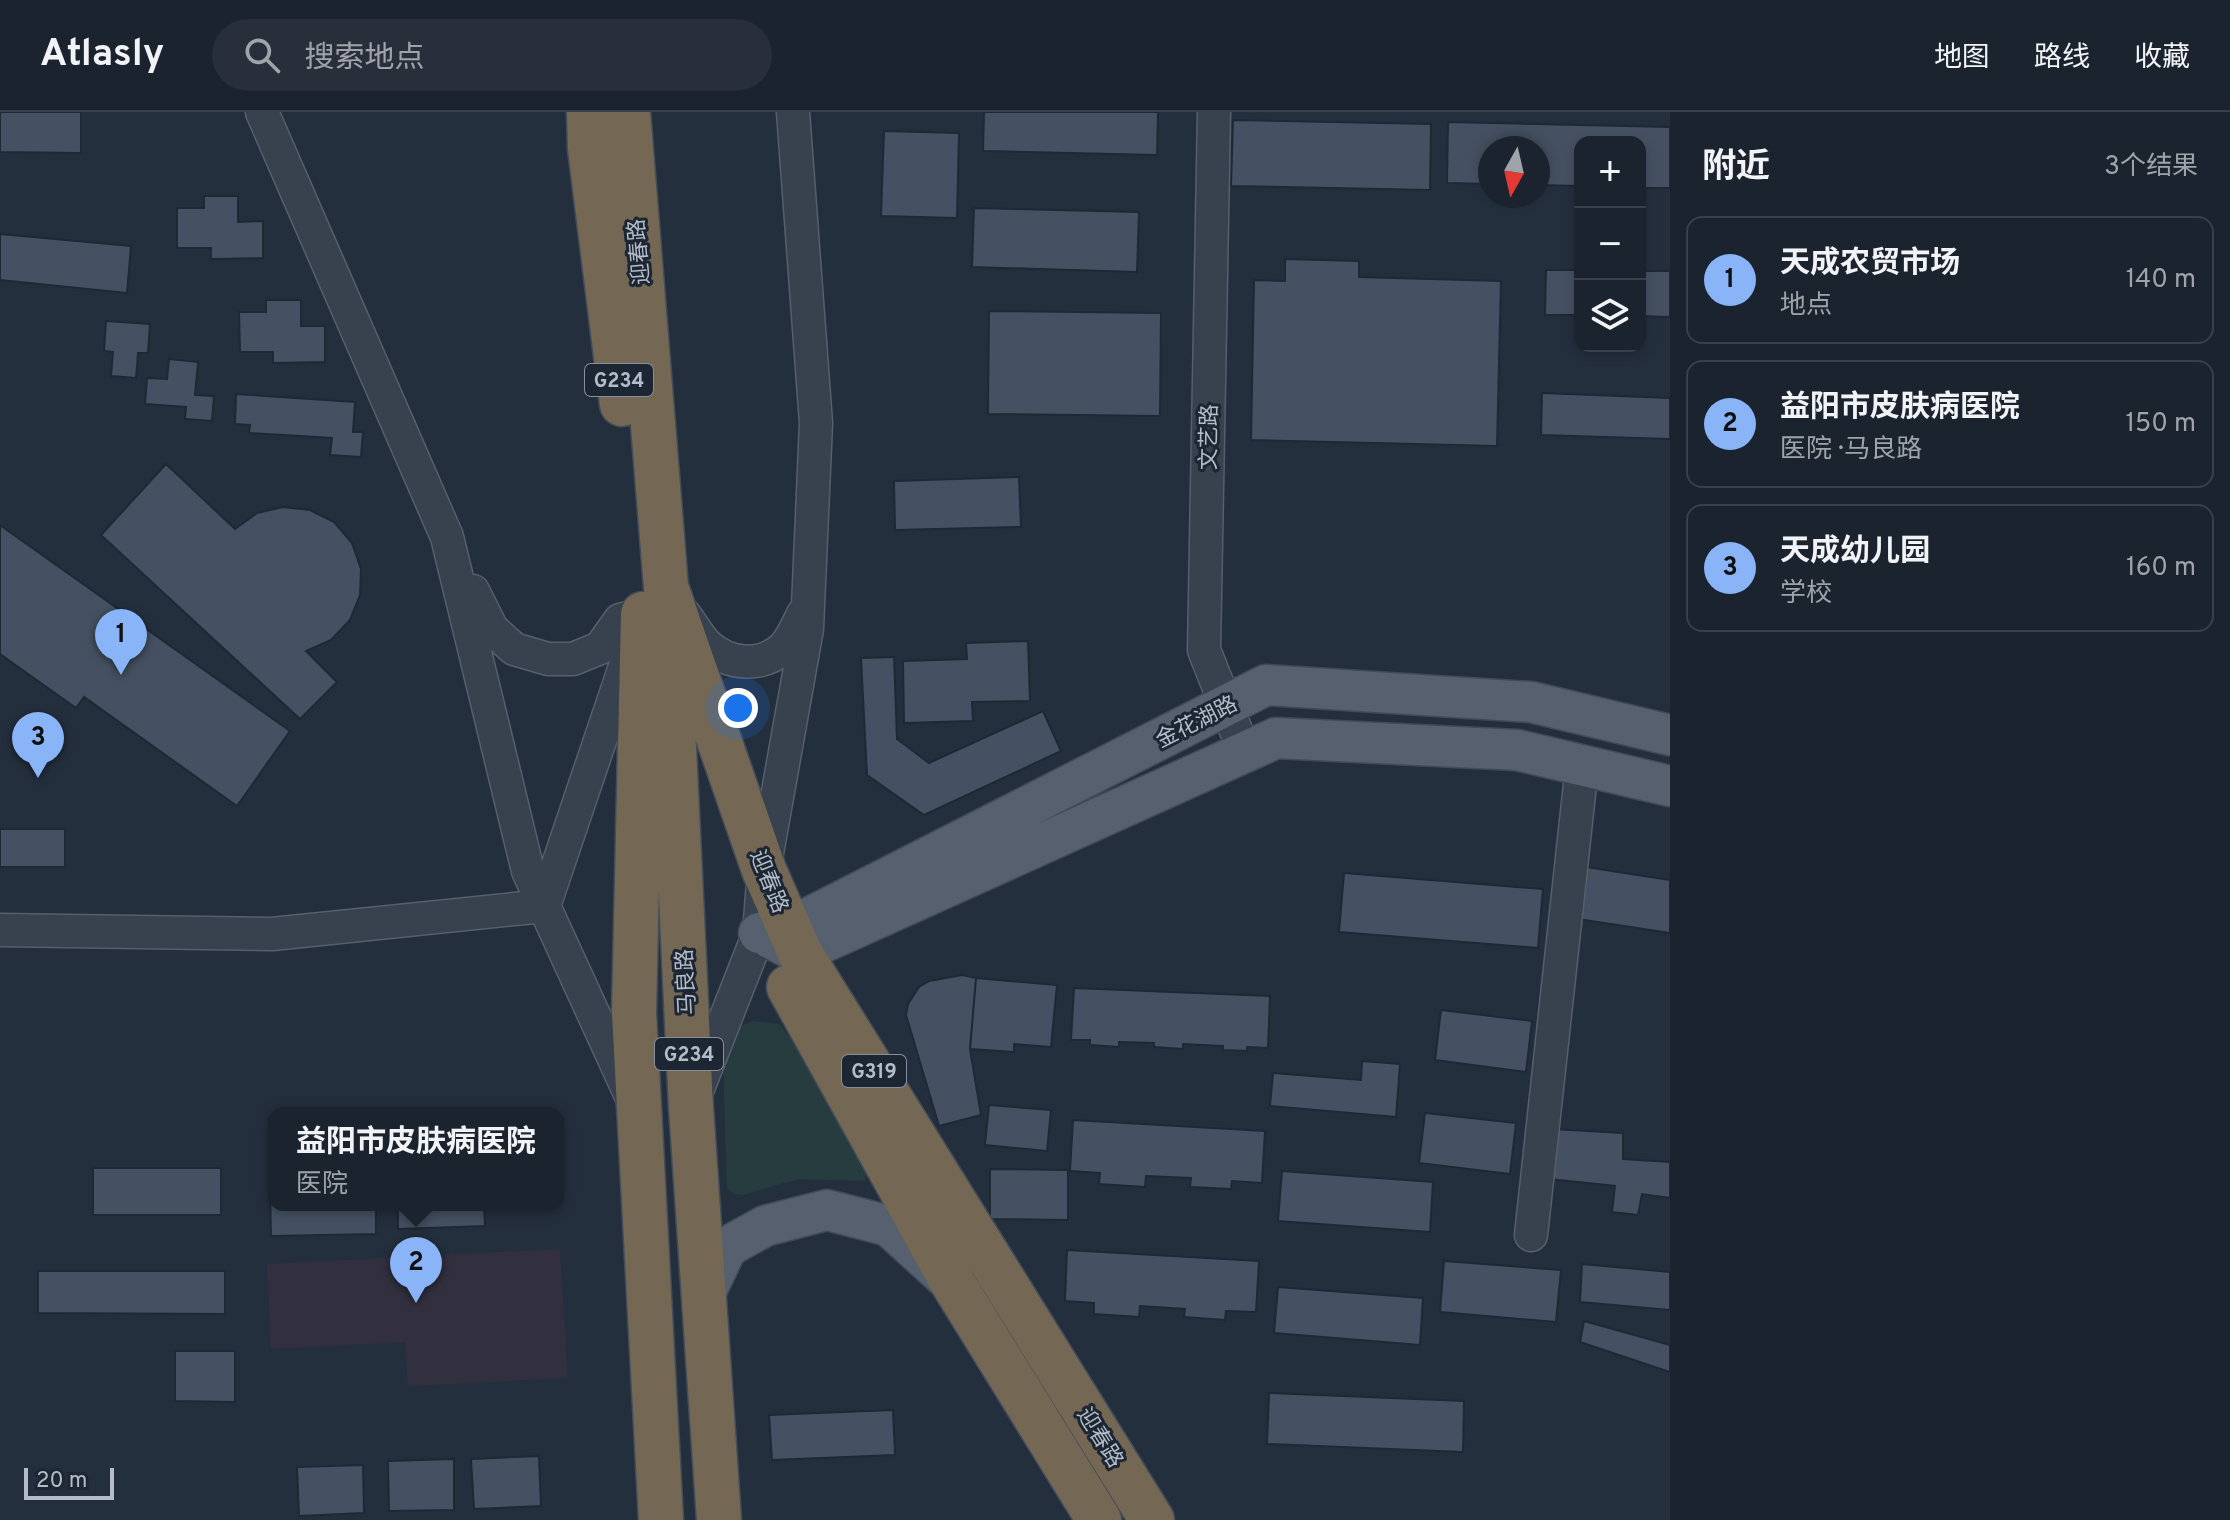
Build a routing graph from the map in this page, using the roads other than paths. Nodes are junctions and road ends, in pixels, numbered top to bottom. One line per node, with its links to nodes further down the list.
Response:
1 (262, 112): 6 (street)
2 (628, 112): 5 (highway, G234)
3 (793, 112): 8 (street)
4 (1214, 112): 10 (street, 文艺路)
5 (603, 138): 7 (highway, 迎春路 / G234)
6 (447, 537): 7 (street); 16 (street)
7 (654, 601): 8 (street); 9 (highway, 迎春路 / G319); 15 (highway, 迎春路 / G319); 16 (street); 20 (highway, G234)
8 (808, 604): 15 (street)
9 (673, 700): 18 (highway, 迎春路 / G319); 19 (highway, 马良路 / G234)
10 (1225, 706): 11 (main road, 金花湖路); 12 (street, 文艺路); 18 (main road, 金花湖路)
11 (1670, 735)
12 (1245, 753): 13 (main road); 18 (main road)
13 (1582, 766): 14 (main road); 21 (street)
14 (1670, 786)
15 (764, 870): 18 (highway, 迎春路 / G319)
16 (544, 906): 17 (street); 20 (street)
17 (0, 930)
18 (783, 938): 19 (street); 22 (highway, 迎春路 / G319); 27 (highway, 迎春路 / G319)
19 (691, 1107): 23 (highway, 马良路 / G234)
20 (640, 1116): 24 (highway, G234)
21 (1531, 1235)
22 (954, 1285): 23 (main road); 26 (highway, 迎春路 / G319)
23 (705, 1293): 25 (highway, 马良路 / G234)
24 (661, 1520)
25 (719, 1520)
26 (1099, 1520)
27 (1152, 1520)

